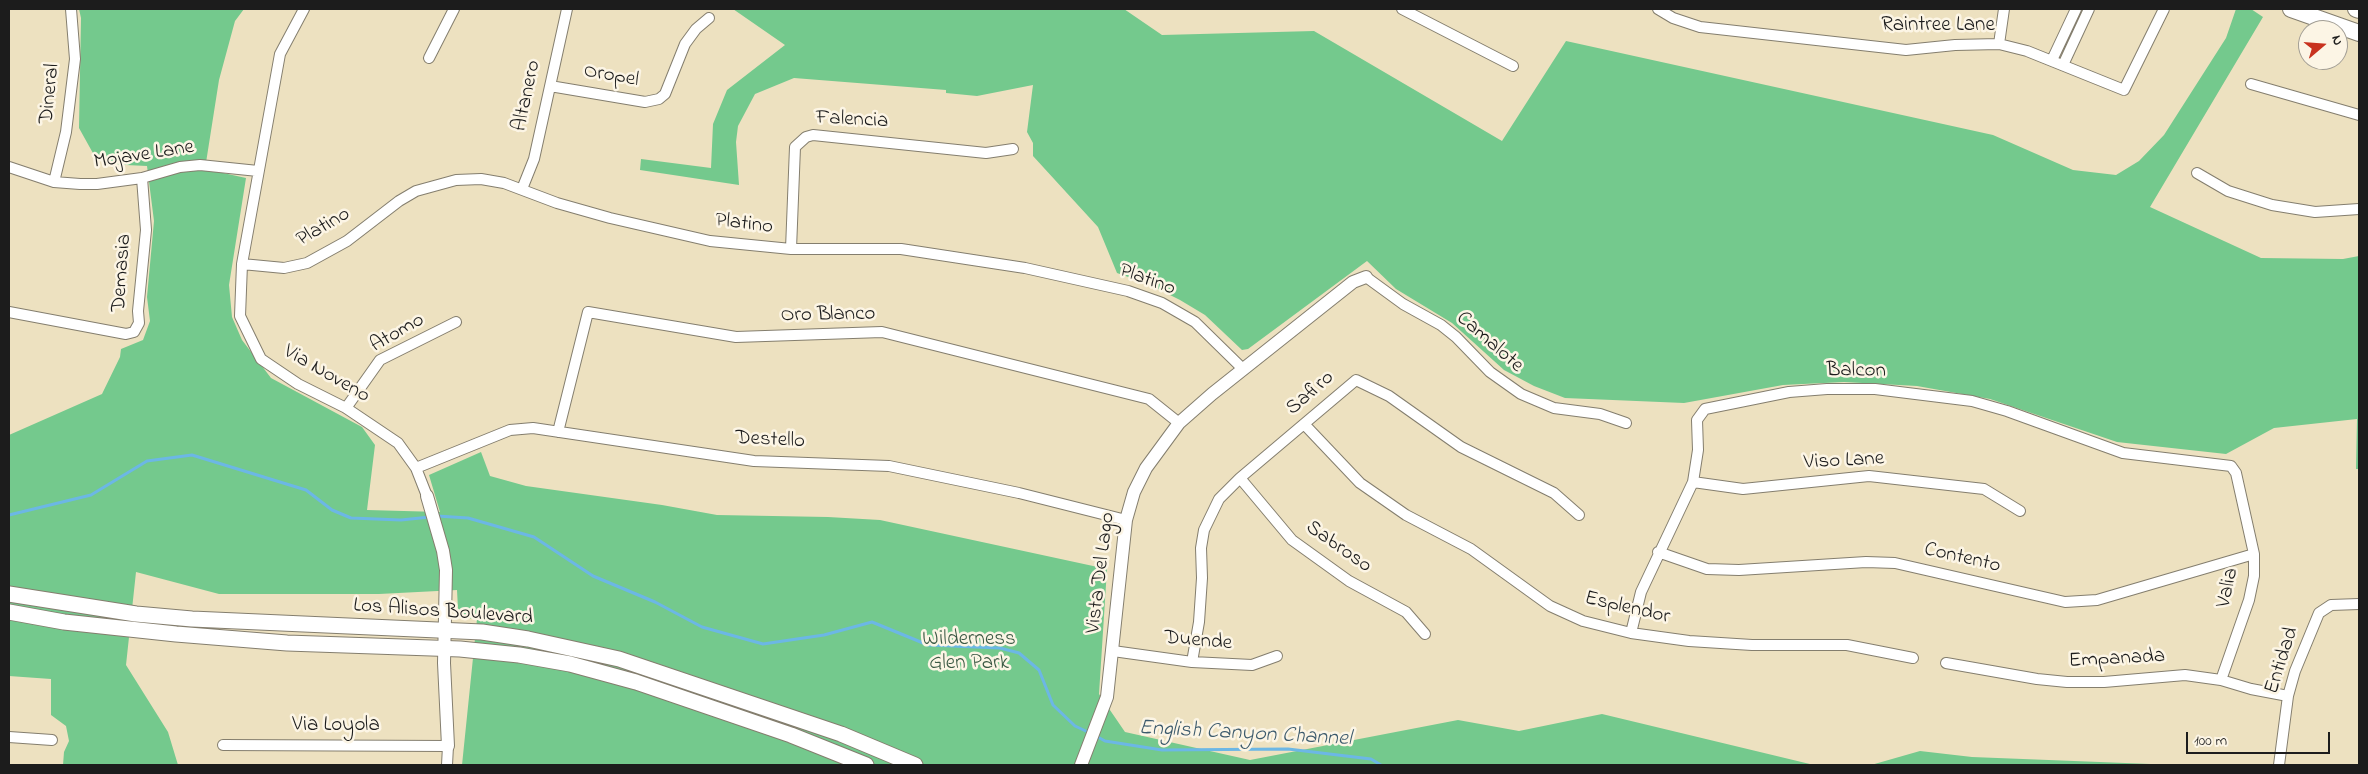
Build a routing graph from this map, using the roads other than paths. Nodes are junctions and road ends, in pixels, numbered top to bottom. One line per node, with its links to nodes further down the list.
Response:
1 (71, 9): 32 (street, Dineral)
2 (304, 9): 29 (street, Via Noveno)
3 (454, 9): 20 (street)
4 (567, 9): 25 (street, Altanero)
5 (1402, 9): 14 (street)
6 (1658, 9): 19 (street, Raintree Lane)
7 (2004, 9): 19 (street)
8 (2076, 9): 16 (street)
9 (2089, 9): 17 (street)
10 (2164, 9): 22 (street, Raintree Lane)
11 (2291, 9): 18 (main road)
12 (2356, 9): 13 (main road)
13 (2359, 10)
14 (1421, 13): 23 (street)
15 (709, 18): 25 (street, Oropel)
16 (2069, 24): 17 (street); 21 (street)
17 (2080, 29): 22 (street)
18 (2359, 33)
19 (1999, 44): 21 (street, Raintree Lane)
20 (429, 58)
21 (2052, 60): 22 (street, Raintree Lane)
22 (2063, 65)
23 (1513, 66)
24 (2251, 84): 26 (street)
25 (550, 86): 33 (street, Altanero)
26 (2359, 115)
27 (1013, 149): 35 (street, Falencia)
28 (9, 167): 32 (street, Mojave Lane)
29 (258, 171): 31 (street, Mojave Lane); 36 (street, Via Noveno)
30 (2197, 172): 34 (street)
31 (142, 178): 32 (street, Mojave Lane); 38 (street, Demasia)
32 (54, 182)
33 (522, 189): 35 (street, Platino); 36 (street, Platino)
34 (2359, 209)
35 (791, 249): 40 (street, Platino)
36 (242, 264): 41 (street, Via Noveno)
37 (1366, 277): 40 (street, Vista Del Lago); 43 (street, Camalote)
38 (9, 312)
39 (456, 322): 41 (street, Atomo)
40 (1243, 369): 42 (street, Vista Del Lago)
41 (346, 408): 46 (street, Via Noveno)
42 (1179, 423): 45 (street, Oro Blanco); 53 (street, Vista Del Lago)
43 (1626, 423)
44 (1304, 424): 48 (street, Safiro); 52 (street, Safiro); 60 (street, Esplendor)
45 (558, 432): 46 (street, Destello); 53 (street, Destello)
46 (416, 468): 50 (street, Via Noveno)
47 (2236, 473): 49 (street, Balcon); 55 (street, Valia)
48 (1240, 478): 61 (street, Sabroso); 66 (street, Safiro)
49 (1694, 482): 51 (street, Viso Lane); 54 (street, Balcon)
50 (426, 496): 59 (street, Via Noveno)
51 (2020, 511)
52 (1579, 515)
53 (1126, 520): 63 (street, Vista Del Lago)
54 (1658, 552): 55 (street, Contento); 60 (street, Balcon)
55 (2254, 554): 68 (street, Valia)
56 (9, 594): 59 (main road, Los Alisos Boulevard)
57 (2359, 604): 69 (street, Entidad)
58 (9, 612): 62 (main road, Los Alisos Boulevard)
59 (446, 630): 62 (street, Via Noveno); 76 (main road, Los Alisos Boulevard)
60 (1630, 633): 65 (street, Esplendor)
61 (1425, 634)
62 (445, 648): 73 (street, Via Noveno); 75 (main road, Los Alisos Boulevard)
63 (1113, 651): 66 (street, Duende); 77 (street, Vista Del Lago)
64 (1278, 656): 66 (street, Duende)
65 (1913, 658)
66 (1192, 662)
67 (1946, 663): 68 (street, Empanada)
68 (2221, 680): 69 (street, Empanada)
69 (2288, 696): 78 (street, Entidad)
70 (9, 737): 71 (street)
71 (52, 740)
72 (223, 744): 73 (street, Via Loyola)
73 (448, 746): 74 (street, Via Noveno)
74 (447, 765)
75 (866, 765)
76 (915, 765)
77 (1081, 765)
78 (2279, 765)

